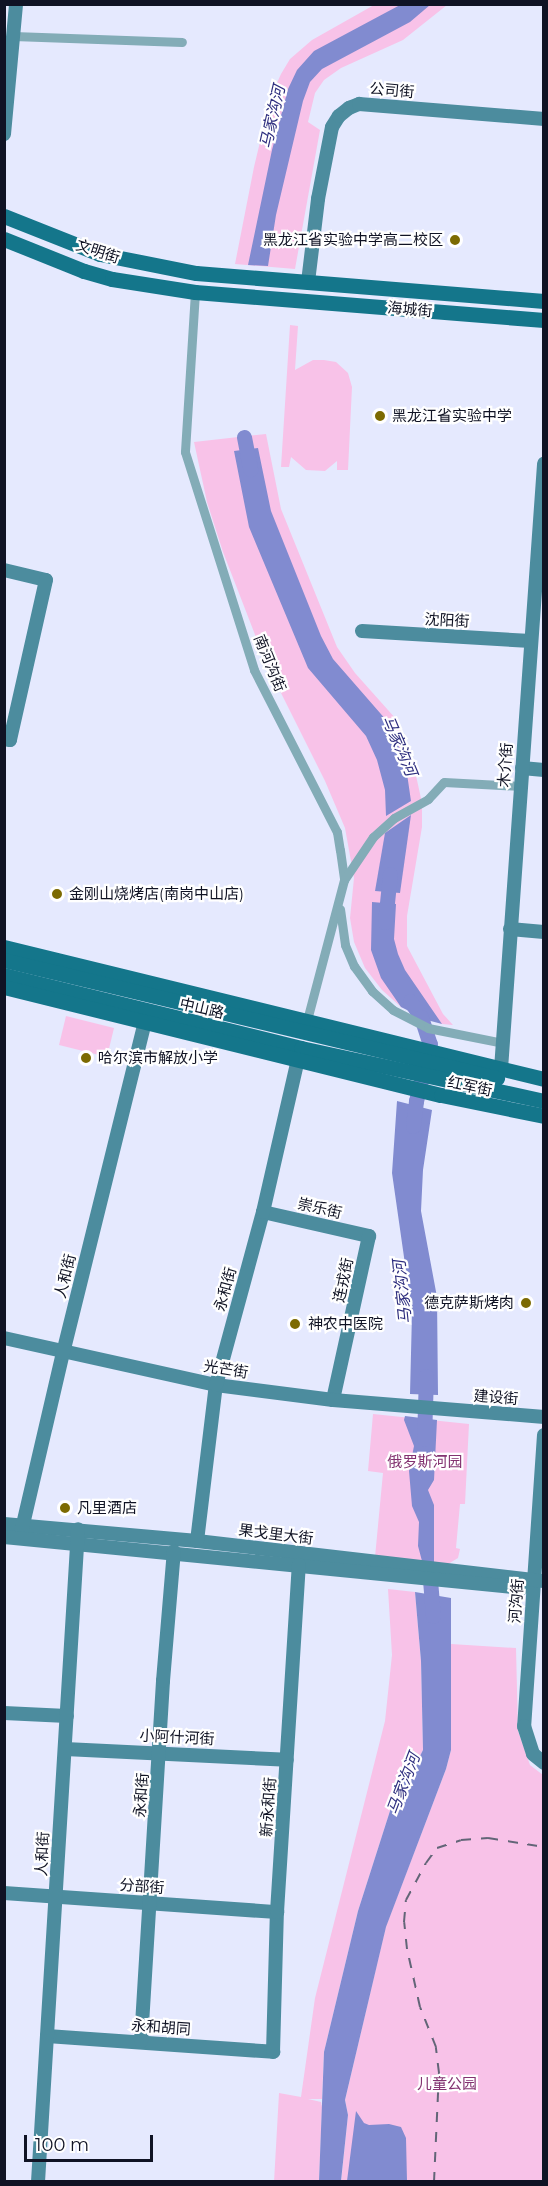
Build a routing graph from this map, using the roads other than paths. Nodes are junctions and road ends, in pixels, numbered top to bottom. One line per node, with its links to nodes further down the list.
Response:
1 (16, 4): 2 (street)
2 (13, 36): 3 (street); 5 (street)
3 (182, 42)
4 (543, 119): 9 (street, 公司街)
5 (4, 134)
6 (4, 216): 8 (main road, 文明街)
7 (4, 239): 10 (main road, 文明街)
8 (279, 279): 9 (main road, 海城街)
9 (308, 282): 12 (main road, 海城街)
10 (195, 292): 11 (main road, 文明街); 23 (street, 南河沟街)
11 (276, 298): 13 (main road, 海城街)
12 (543, 300)
13 (543, 320)
14 (543, 464): 15 (street, 木介街)
15 (542, 504): 18 (street, 木介街)
16 (4, 570): 19 (street)
17 (362, 631): 18 (street, 沈阳街)
18 (531, 641): 20 (street, 木介街)
19 (4, 739)
20 (522, 768): 21 (street); 22 (street, 木介街)
21 (543, 770)
22 (520, 786): 23 (street); 24 (street, 木介街)
23 (344, 880): 31 (street, 南河沟街); 32 (street)
24 (510, 929): 25 (street); 32 (street, 木介街)
25 (543, 932)
26 (4, 947): 31 (main road)
27 (4, 960): 31 (main road, 中山路)
28 (4, 975): 33 (main road, 中山路)
29 (4, 987): 30 (main road)
30 (145, 1022): 33 (main road); 44 (street, 人和街)
31 (306, 1027): 34 (main road)
32 (503, 1043): 35 (street, 木介街)
33 (299, 1054): 34 (main road, 中山路); 41 (street, 永和街)
34 (398, 1063): 36 (main road, 红军街); 36 (main road)
35 (501, 1069): 36 (main road, 红军街); 37 (main road, 红军街)
36 (445, 1075): 38 (main road, 红军街); 39 (main road, 红军街); 40 (main road, 红军街)
37 (543, 1079)
38 (543, 1089)
39 (543, 1101)
40 (543, 1116)
41 (263, 1212): 42 (street, 崇乐街); 45 (street, 永和街)
42 (369, 1236): 46 (street, 连戎街)
43 (4, 1338): 44 (street, 光芒街)
44 (63, 1353): 45 (street, 光芒街); 51 (street, 人和街)
45 (216, 1385): 46 (street, 光芒街); 54 (street, 永和街)
46 (333, 1401): 47 (street, 光芒街)
47 (445, 1410): 48 (street, 建设街)
48 (543, 1417)
49 (543, 1435): 58 (street, 河沟街)
50 (4, 1524): 51 (street, 果戈里大街)
51 (22, 1532): 52 (street, 果戈里大街); 53 (street, 果戈里大街)
52 (78, 1536): 54 (street, 果戈里大街); 55 (street, 果戈里大街); 60 (street, 人和街)
53 (4, 1537)
54 (197, 1541): 57 (street, 果戈里大街)
55 (174, 1551): 56 (street, 果戈里大街); 62 (street, 永和街)
56 (299, 1565): 57 (street, 果戈里大街); 63 (street, 新永和街)
57 (377, 1568): 58 (street, 果戈里大街)
58 (538, 1585): 64 (street, 河沟街)
59 (4, 1713): 60 (street)
60 (67, 1716): 61 (street, 人和街)
61 (64, 1749): 62 (street, 小阿什河街); 66 (street, 人和街)
62 (160, 1753): 63 (street, 小阿什河街); 67 (street, 永和街)
63 (287, 1760): 68 (street, 新永和街)
64 (543, 1763)
65 (4, 1893): 66 (street, 分部街)
66 (56, 1896): 67 (street, 分部街); 69 (street, 人和街)
67 (151, 1903): 68 (street, 分部街); 70 (street, 永和街)
68 (277, 1912): 71 (street, 新永和街)
69 (47, 2036): 70 (street, 永和胡同); 72 (street, 人和街)
70 (141, 2041): 71 (street, 永和胡同)
71 (273, 2052)
72 (38, 2181)

